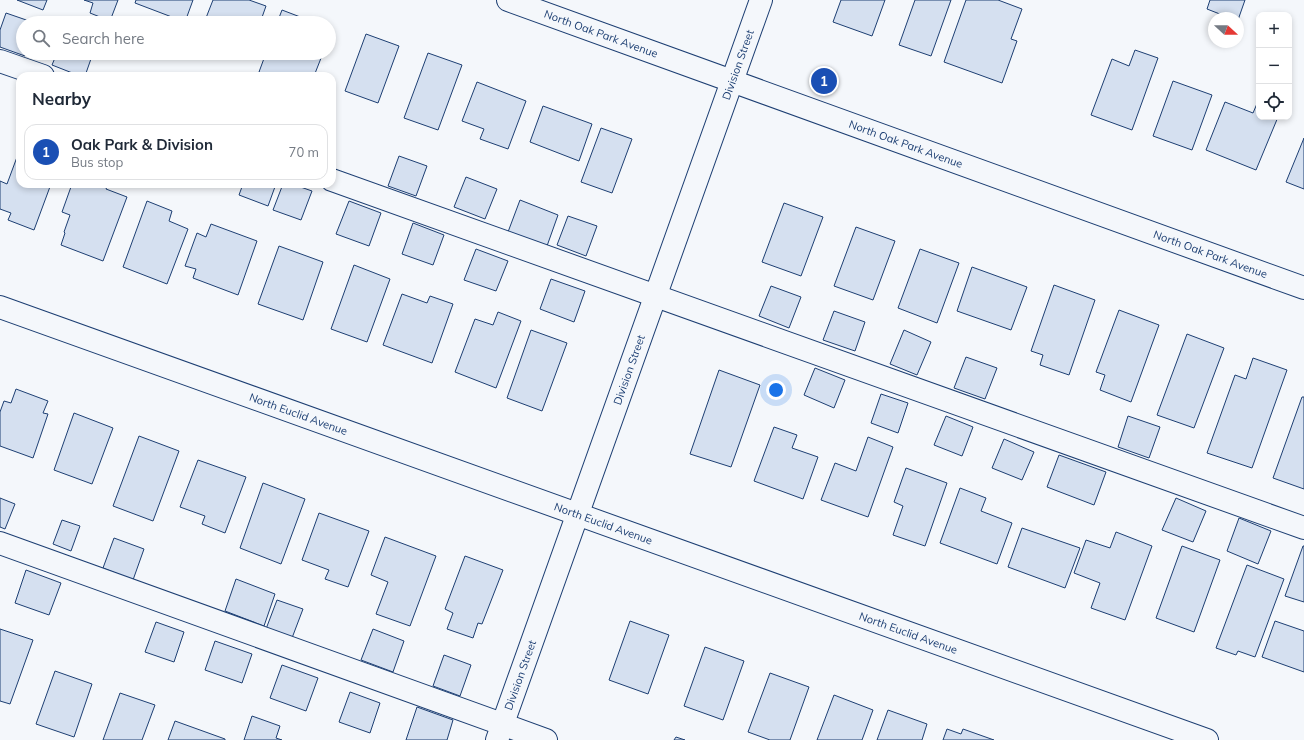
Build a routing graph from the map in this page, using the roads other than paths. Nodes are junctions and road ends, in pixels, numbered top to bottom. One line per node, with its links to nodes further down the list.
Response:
1 (508, 0): 5 (street, North Oak Park Avenue)
2 (762, 0): 5 (street, Division Street)
3 (0, 61): 4 (street)
4 (32, 72)
5 (733, 81): 7 (street, North Oak Park Avenue); 8 (street, Division Street)
6 (336, 181): 8 (street)
7 (1304, 288)
8 (656, 296): 10 (street, Division Street); 11 (street)
9 (0, 307): 10 (street, North Euclid Avenue)
10 (577, 515): 13 (street, Division Street); 15 (street, North Euclid Avenue)
11 (1304, 528)
12 (0, 543): 13 (street)
13 (499, 732): 14 (street)
14 (546, 740)
15 (1207, 740)

